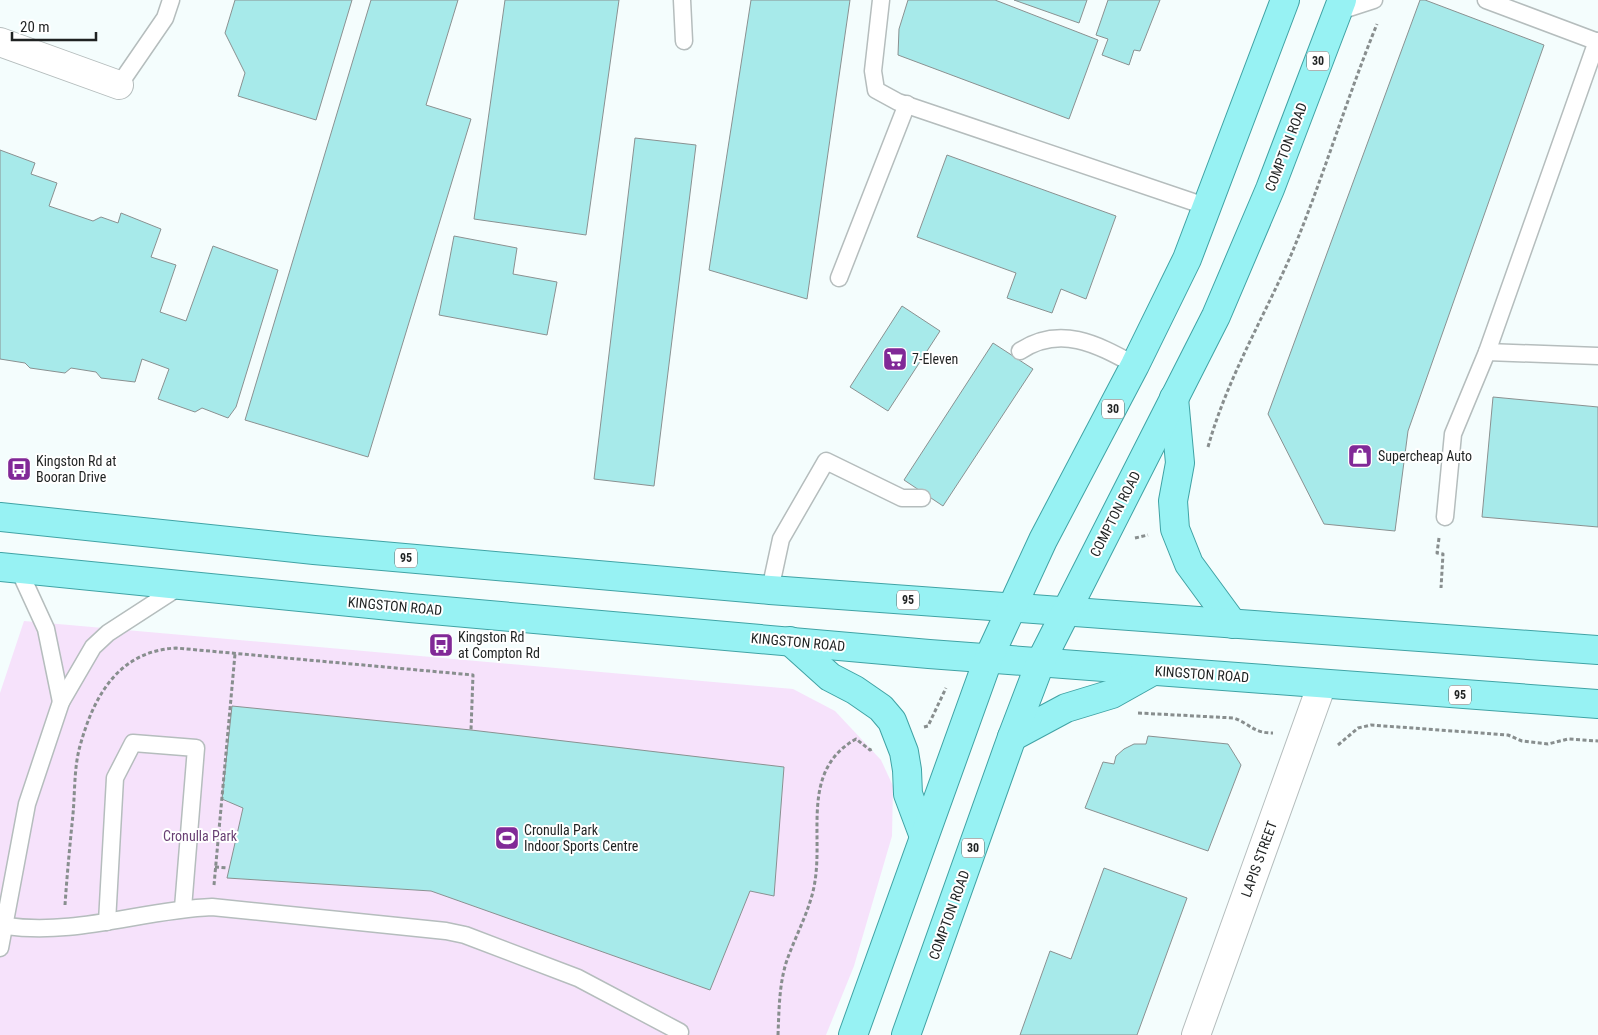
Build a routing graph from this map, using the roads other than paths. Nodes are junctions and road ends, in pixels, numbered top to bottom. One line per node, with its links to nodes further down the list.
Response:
1 (171, 0): 11 (lane)
2 (682, 0): 8 (lane)
3 (881, 0): 12 (lane)
4 (1285, 0): 13 (main road, 30)
5 (1374, 0): 7 (lane)
6 (1486, 0): 10 (lane)
7 (1340, 6): 19 (main road, COMPTON ROAD / 30)
8 (684, 41)
9 (0, 42): 11 (street)
10 (1597, 42): 16 (lane)
11 (118, 85)
12 (907, 104): 13 (lane); 14 (lane)
13 (1208, 207): 18 (main road, 30)
14 (839, 278)
15 (1020, 351): 18 (lane)
16 (1487, 352): 17 (lane); 22 (lane)
17 (1598, 356)
18 (1135, 365): 26 (main road, 30)
19 (1174, 398): 27 (main road, COMPTON ROAD / 30); 28 (main road)
20 (922, 498): 25 (lane)
21 (0, 517): 25 (main road, 95)
22 (1445, 518)
23 (9, 568): 24 (main road, KINGSTON ROAD / 95); 35 (lane)
24 (182, 585): 29 (main road, KINGSTON ROAD / 95); 35 (lane)
25 (770, 590): 26 (main road, 95)
26 (1010, 608): 27 (main road, 95); 31 (main road, 30)
27 (1065, 612): 28 (main road, 95); 32 (main road, COMPTON ROAD / 30)
28 (1234, 624): 30 (main road, 95)
29 (790, 641): 31 (main road, KINGSTON ROAD / 95); 38 (main road)
30 (1598, 650)
31 (989, 657): 32 (main road, KINGSTON ROAD / 95); 38 (main road, 30)
32 (1041, 661): 33 (main road, KINGSTON ROAD / 95); 37 (main road, COMPTON ROAD / 30)
33 (1152, 670): 34 (main road, KINGSTON ROAD / 95); 37 (main road)
34 (1322, 684): 36 (main road, KINGSTON ROAD / 95); 46 (street, LAPIS STREET)
35 (61, 702): 41 (lane)
36 (1598, 704)
37 (1012, 737): 45 (main road, COMPTON ROAD / 30)
38 (923, 834): 44 (main road, 30)
39 (183, 908): 40 (lane); 40 (lane); 43 (lane)
40 (107, 922): 41 (lane)
41 (6, 926): 42 (lane)
42 (0, 948)
43 (680, 1032)
44 (853, 1035)
45 (906, 1035)
46 (1196, 1035)

